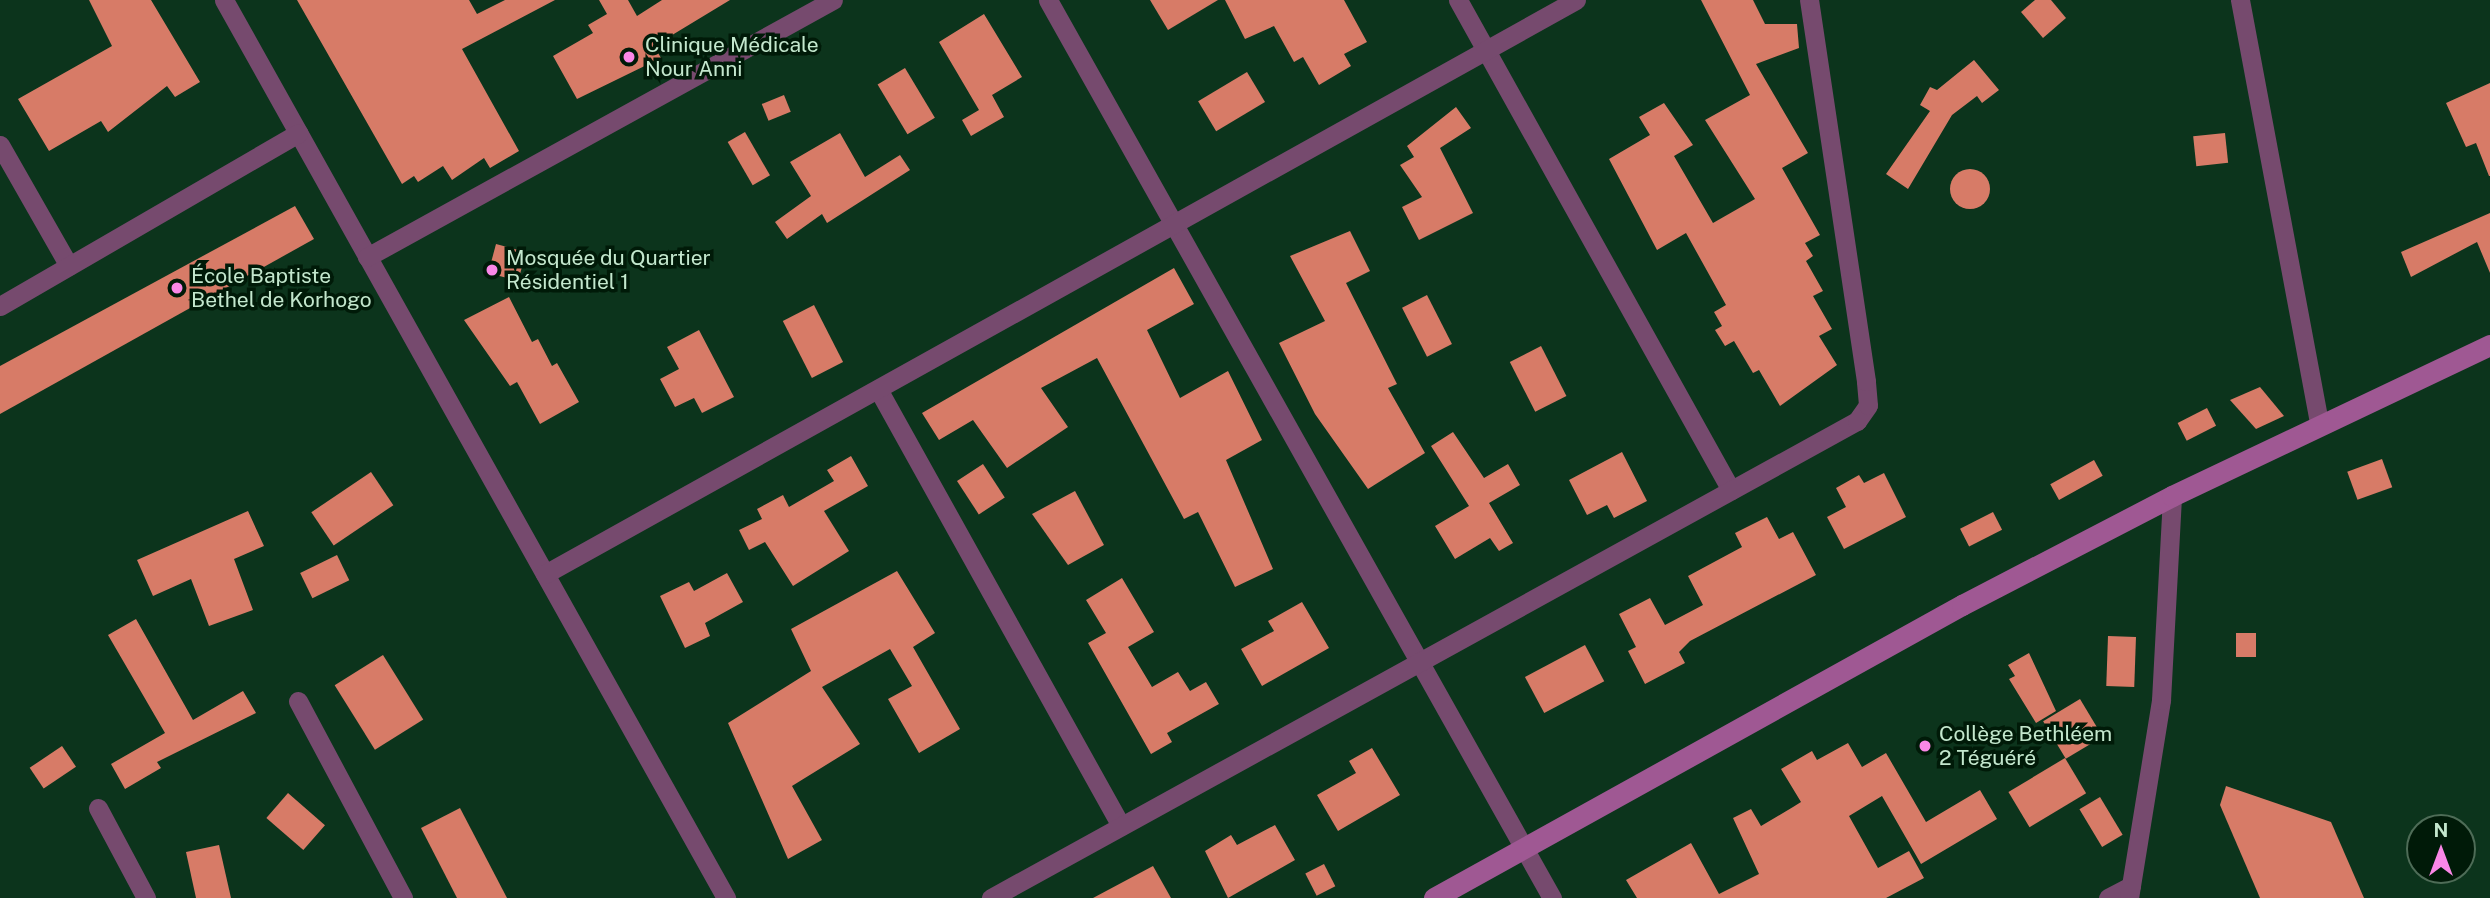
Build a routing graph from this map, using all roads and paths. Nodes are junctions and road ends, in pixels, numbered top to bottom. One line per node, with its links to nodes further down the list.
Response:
1 (224, 0): 9 (street)
2 (833, 0): 12 (street)
3 (1048, 0): 11 (street)
4 (1458, 0): 8 (street)
5 (1576, 0): 8 (street)
6 (1809, 0): 18 (street)
7 (2240, 0): 17 (street)
8 (1488, 53): 11 (street); 18 (street)
9 (298, 133): 12 (street); 13 (street)
10 (0, 145): 13 (street)
11 (1175, 226): 16 (street); 21 (street)
12 (367, 257): 20 (street)
13 (69, 266): 14 (street)
14 (0, 306)
15 (2490, 345): 17 (street)
16 (878, 389): 20 (street); 24 (street)
17 (2319, 424): 19 (street)
18 (1731, 490): 21 (street)
19 (2172, 496): 25 (street); 26 (street)
20 (545, 574): 29 (street)
21 (1419, 662): 24 (street); 25 (street)
22 (298, 701): 28 (street)
23 (98, 807): 27 (street)
24 (1121, 826): 30 (street)
25 (1522, 848): 31 (street); 32 (street)
26 (2130, 892): 33 (street)
27 (146, 898)
28 (403, 898)
29 (726, 898)
30 (991, 898)
31 (1434, 898)
32 (1552, 898)
33 (2108, 898)

